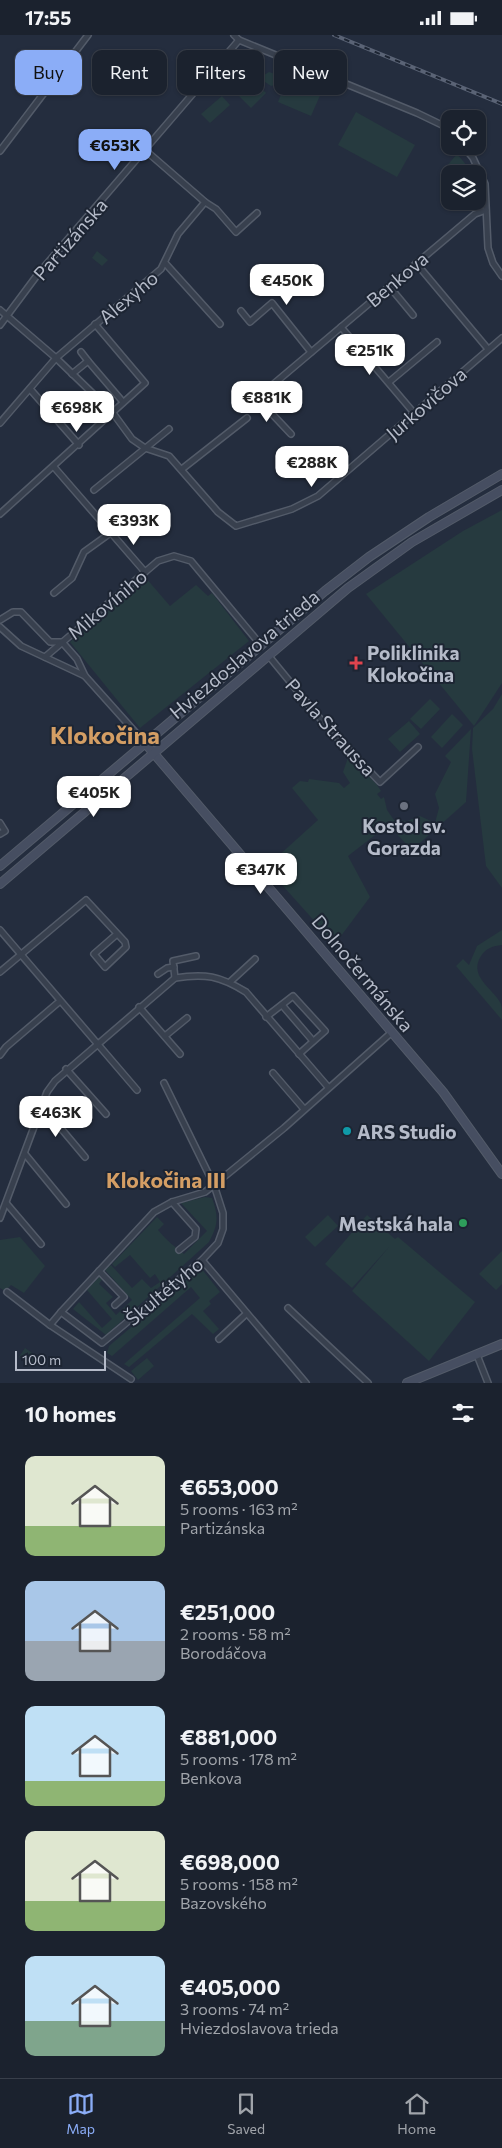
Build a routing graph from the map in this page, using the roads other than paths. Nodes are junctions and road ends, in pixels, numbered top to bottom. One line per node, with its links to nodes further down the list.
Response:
1 (88, 35): 6 (street)
2 (234, 35): 3 (street)
3 (239, 40): 4 (street); 5 (street, Partizánska)
4 (441, 125)
5 (146, 150): 7 (street); 17 (street, Partizánska)
6 (0, 151)
7 (205, 202): 9 (street); 10 (street, Alexyho)
8 (486, 210): 11 (street, Benkova); 12 (street)
9 (257, 213)
10 (165, 263): 18 (street, Alexyho); 19 (street)
11 (416, 263): 13 (street, Benkova); 24 (street)
12 (502, 276)
13 (389, 286): 16 (street); 21 (street, Benkova)
14 (0, 310): 17 (street, Jurkovičova)
15 (241, 311): 26 (street)
16 (413, 315)
17 (8, 316): 20 (street, Partizánska); 27 (street, Jurkovičova)
18 (95, 324): 27 (street, Alexyho); 32 (street)
19 (220, 324)
20 (0, 325)
21 (341, 327): 26 (street, Benkova); 30 (street)
22 (502, 338): 24 (street, Jurkovičova)
23 (437, 342): 30 (street, Jurkovičova)
24 (488, 349): 34 (street, Jurkovičova)
25 (81, 352): 28 (street)
26 (312, 352): 38 (street, Benkova)
27 (56, 358): 29 (street, Jurkovičova); 31 (street, Alexyho)
28 (88, 361): 29 (street); 32 (street)
29 (72, 374): 33 (street, Jurkovičova)
30 (389, 383): 34 (street)
31 (30, 389): 36 (street, Alexyho); 39 (street)
32 (123, 402): 33 (street)
33 (113, 413): 39 (street); 40 (street, Jurkovičova)
34 (414, 413): 42 (street, Jurkovičova)
35 (247, 418): 42 (street)
36 (0, 423)
37 (169, 429): 40 (street)
38 (291, 434)
39 (78, 445): 41 (street)
40 (145, 448): 42 (street, Jurkovičova); 44 (street)
41 (54, 467): 46 (street); 47 (street)
42 (182, 469)
43 (502, 475): 53 (street, Hviezdoslavova trieda)
44 (94, 490)
45 (502, 490): 54 (street, Hviezdoslavova trieda)
46 (0, 514)
47 (109, 534): 48 (street); 49 (street)
48 (144, 572): 52 (street, Mikovíniho); 53 (street, Mikovíniho)
49 (54, 593)
50 (0, 620): 52 (street, Mikovíniho)
51 (0, 627): 55 (street, Mikovíniho)
52 (62, 642): 55 (street, Mikovíniho); 56 (street, Mikovíniho)
53 (260, 645): 54 (street); 57 (street, Hviezdoslavova trieda)
54 (268, 655): 58 (street, Pavla Straussa); 59 (street, Hviezdoslavova trieda)
55 (45, 657): 56 (street, Mikovíniho)
56 (84, 676): 57 (street, Mikovíniho)
57 (145, 743): 59 (street, Dolnočermánska); 61 (street, Hviezdoslavova trieda)
58 (418, 747)
59 (153, 753): 62 (street, Hviezdoslavova trieda); 81 (street, Dolnočermánska)
60 (0, 823): 63 (street)
61 (49, 824): 62 (street); 64 (street, Hviezdoslavova trieda)
62 (58, 833): 65 (street, Hviezdoslavova trieda)
63 (0, 834)
64 (0, 866)
65 (0, 884)
66 (0, 930): 68 (street)
67 (117, 934): 67 (street); 68 (street)
68 (20, 954): 72 (street); 76 (street)
69 (196, 956): 71 (street)
70 (256, 959): 75 (street)
71 (174, 967): 73 (street); 74 (street)
72 (0, 972)
73 (158, 974)
74 (175, 978): 75 (street); 78 (street)
75 (230, 982): 79 (street)
76 (60, 1001): 84 (street); 87 (street)
77 (282, 1005): 79 (street); 83 (street); 83 (street)
78 (139, 1007): 82 (street); 84 (street)
79 (266, 1017): 86 (street)
80 (187, 1018): 82 (street)
81 (392, 1032): 91 (street); 98 (street, Dolnočermánska)
82 (165, 1036): 85 (street)
83 (314, 1041): 86 (street)
84 (96, 1044): 88 (street); 92 (street)
85 (180, 1053)
86 (299, 1054): 91 (street)
87 (0, 1055)
88 (66, 1069): 93 (street); 95 (street)
89 (273, 1073): 94 (street)
90 (164, 1083): 99 (street, Škultétyho)
91 (328, 1087): 94 (street)
92 (137, 1090)
93 (43, 1107): 96 (street); 97 (street)
94 (304, 1109): 99 (street)
95 (106, 1114)
96 (25, 1154): 101 (street); 102 (street)
97 (85, 1157)
98 (502, 1173)
99 (214, 1185): 100 (street); 106 (street, Škultétyho)
100 (172, 1202): 105 (street, Škultétyho); 107 (street)
101 (7, 1203): 103 (street); 104 (street)
102 (66, 1204)
103 (0, 1218)
104 (41, 1244)
105 (180, 1250)
106 (202, 1260): 111 (street, Škultétyho); 112 (street)
107 (99, 1271): 109 (street, Škultétyho); 111 (street)
108 (7, 1293): 113 (street)
109 (115, 1305)
110 (288, 1307): 119 (street)
111 (61, 1312): 113 (street)
112 (246, 1314): 114 (street); 118 (street)
113 (50, 1325): 117 (street)
114 (219, 1339)
115 (502, 1344): 116 (street)
116 (477, 1355): 120 (street); 121 (street)
117 (131, 1379)
118 (306, 1383)
119 (368, 1383)
120 (407, 1383)
121 (488, 1383)

